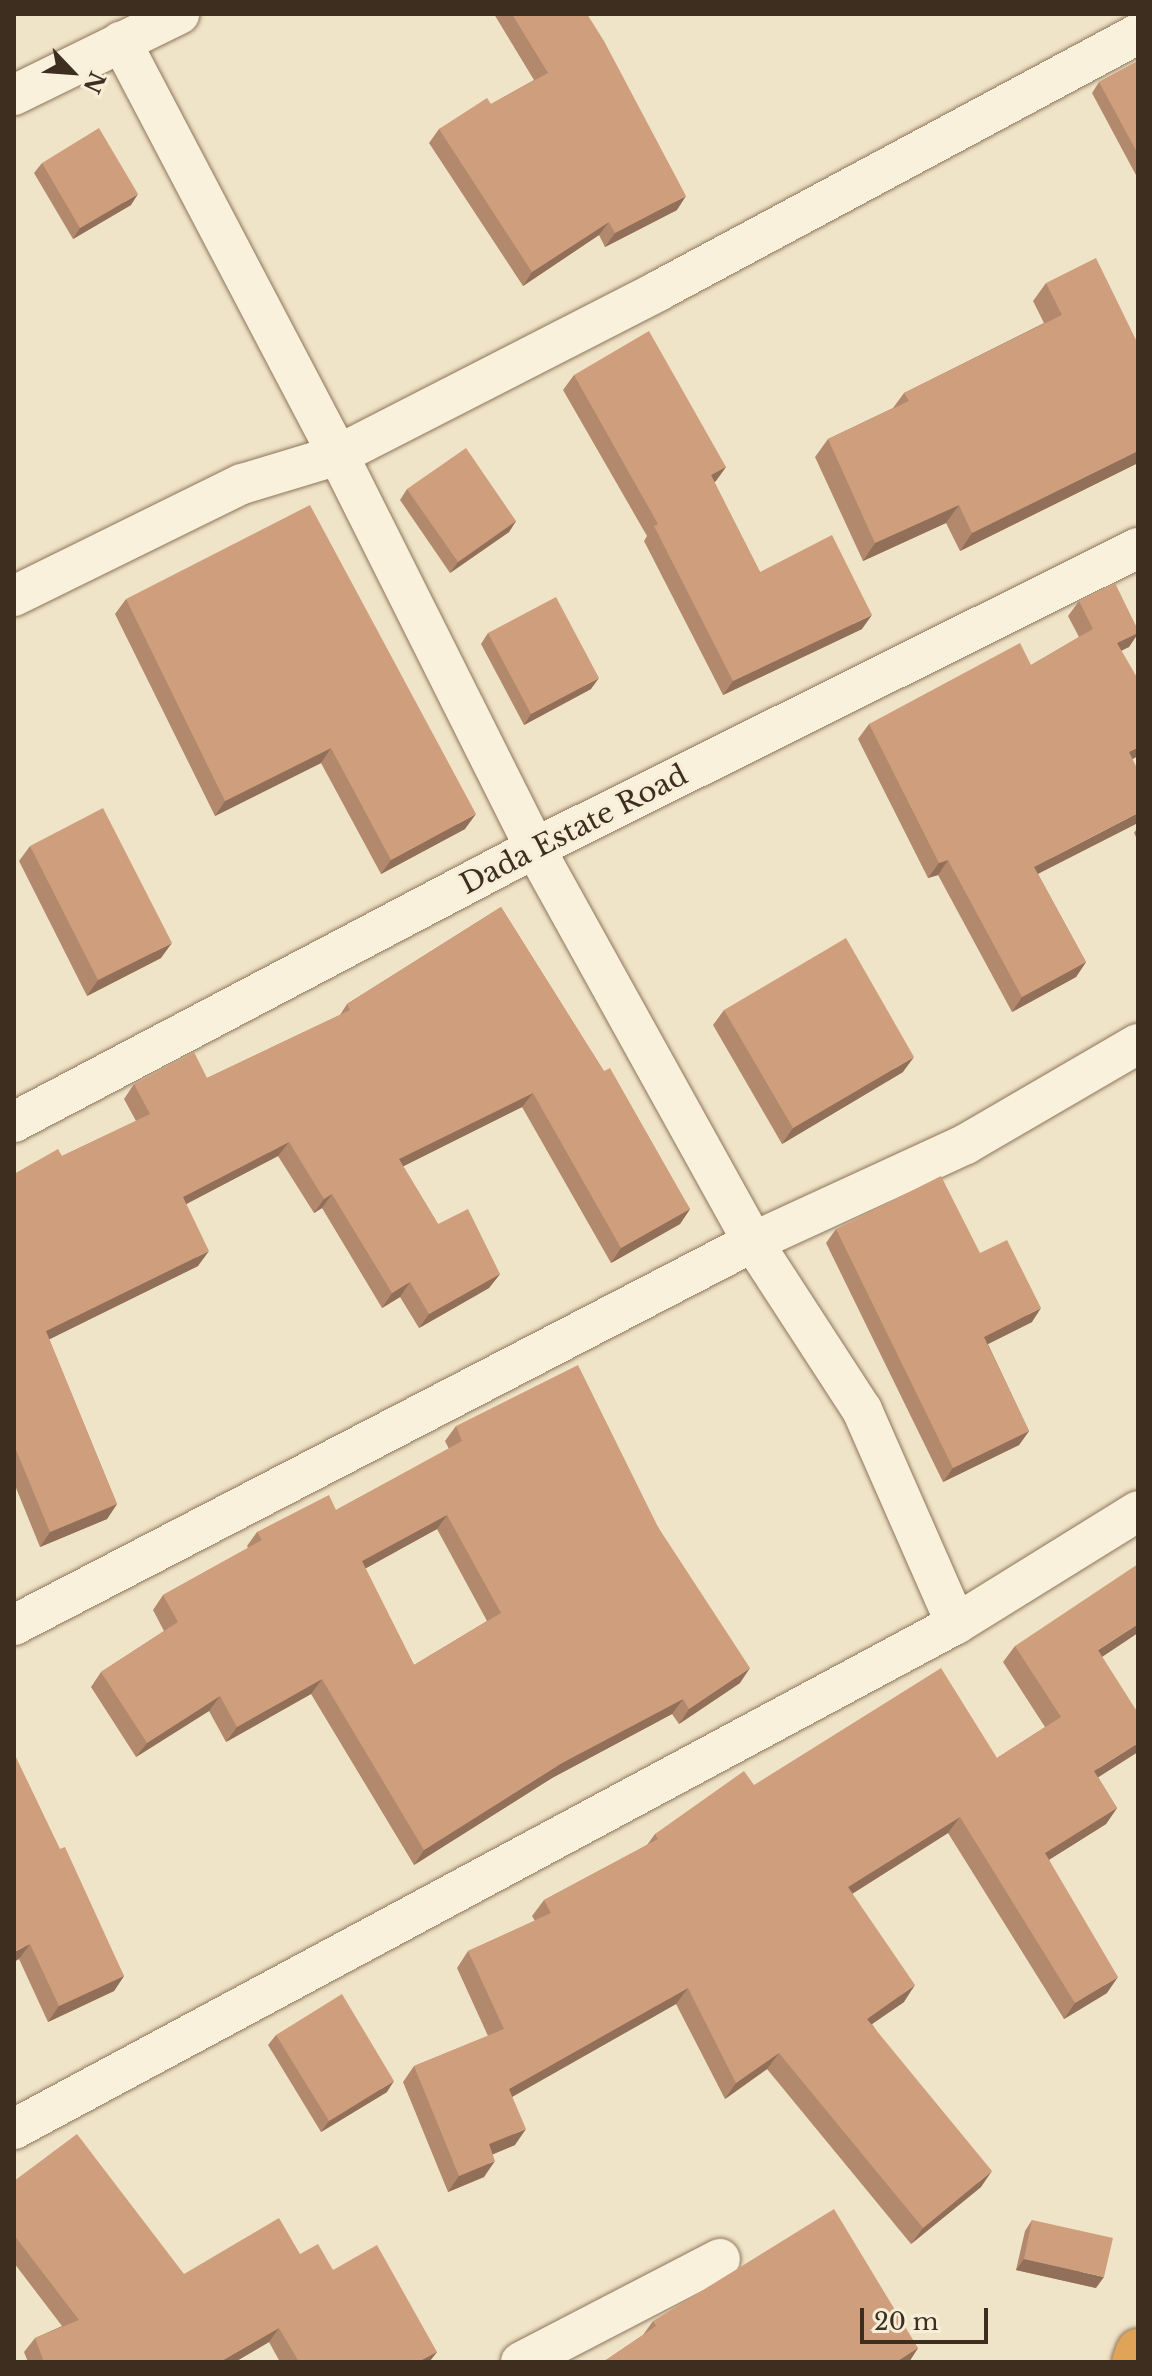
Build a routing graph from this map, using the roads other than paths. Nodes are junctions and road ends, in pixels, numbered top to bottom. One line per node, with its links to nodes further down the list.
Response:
1 (179, 14): 3 (street)
2 (1138, 34): 5 (street)
3 (121, 42): 4 (street); 5 (street)
4 (14, 95)
5 (338, 455): 7 (street); 8 (street)
6 (1138, 548): 8 (street, Dada Estate Road)
7 (14, 596)
8 (535, 848): 10 (street, Dada Estate Road); 11 (street)
9 (1138, 1044): 11 (street)
10 (14, 1122)
11 (753, 1242): 13 (street); 14 (street)
12 (1138, 1511): 13 (street)
13 (956, 1624): 15 (street)
14 (14, 1625)
15 (14, 2129)
16 (720, 2259): 18 (street)
17 (1138, 2351): 19 (highway)
18 (521, 2362)
19 (1134, 2362)

